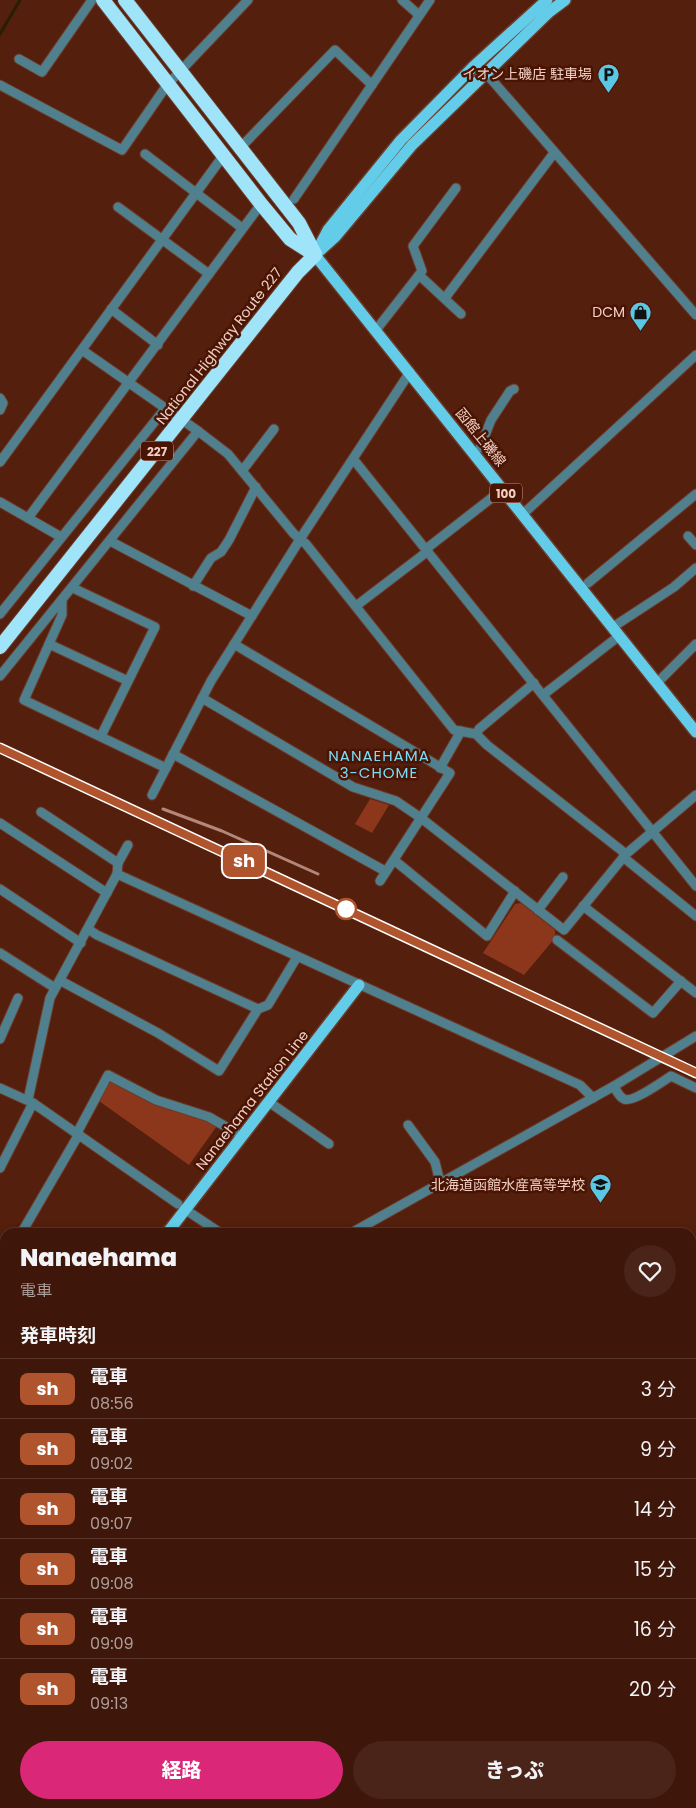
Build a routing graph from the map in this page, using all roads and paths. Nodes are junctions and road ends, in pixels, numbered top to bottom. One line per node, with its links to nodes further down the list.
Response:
1 (92, 0): 10 (street)
2 (103, 0): 14 (highway)
3 (125, 0): 11 (highway)
4 (248, 0): 11 (street)
5 (402, 0): 9 (street)
6 (430, 0): 9 (street)
7 (547, 0): 27 (main road)
8 (565, 0): 12 (main road)
9 (419, 15): 15 (street)
10 (19, 59)
11 (180, 72): 14 (street); 16 (highway)
12 (485, 72): 17 (street); 27 (main road)
13 (0, 85): 14 (street)
14 (167, 85): 19 (highway)
15 (372, 85): 16 (street); 22 (street)
16 (240, 148): 27 (highway)
17 (554, 153): 30 (street); 33 (street)
18 (145, 154): 21 (street)
19 (223, 156): 21 (street); 23 (highway)
20 (456, 188): 29 (street)
21 (196, 191): 25 (street); 26 (street)
22 (294, 199)
23 (261, 204): 25 (street); 27 (highway)
24 (118, 207): 26 (street)
25 (242, 228): 28 (street)
26 (162, 239): 28 (street); 31 (street)
27 (315, 255): 34 (main road, 函館上磯線 / 100); 44 (highway, National Highway Route 227 / 227)
28 (209, 274): 35 (street)
29 (419, 275): 30 (street); 34 (street)
30 (445, 298): 32 (street)
31 (111, 310): 35 (street); 36 (street)
32 (461, 314)
33 (696, 316)
34 (376, 330): 38 (main road, 函館上磯線 / 100)
35 (158, 345): 39 (street)
36 (82, 350): 39 (street); 49 (street)
37 (696, 355): 55 (street)
38 (410, 372): 48 (street); 52 (main road, 函館上磯線 / 100)
39 (128, 384): 43 (street); 56 (street)
40 (514, 389): 47 (street)
41 (0, 398): 42 (street)
42 (0, 410)
43 (164, 410): 44 (street); 58 (street)
44 (181, 420): 46 (street); 75 (highway, National Highway Route 227 / 227)
45 (274, 429): 50 (street)
46 (198, 431): 50 (street); 60 (street)
47 (480, 448)
48 (354, 460): 59 (street); 62 (street)
49 (0, 462)
50 (242, 471): 51 (street)
51 (256, 487): 59 (street); 65 (street)
52 (503, 489): 55 (main road, 函館上磯線 / 100); 62 (street)
53 (696, 494): 64 (street)
54 (0, 502): 56 (street)
55 (523, 514): 71 (main road, 函館上磯線 / 100)
56 (28, 518): 58 (street)
57 (688, 536): 61 (street)
58 (61, 537): 69 (street)
59 (300, 539): 68 (street); 70 (street)
60 (110, 541): 65 (street); 66 (street)
61 (696, 545)
62 (427, 550): 68 (street); 78 (street)
63 (696, 568): 71 (street)
64 (588, 583)
65 (193, 586): 70 (street)
66 (73, 588): 67 (street); 77 (street)
67 (62, 601): 72 (street); 76 (street)
68 (356, 606): 82 (street)
69 (0, 613)
70 (252, 616): 73 (street)
71 (616, 631): 79 (main road, 函館上磯線 / 100); 80 (street)
72 (49, 644): 77 (street); 85 (street)
73 (234, 644): 81 (street); 88 (street)
74 (696, 644): 79 (street)
75 (0, 647)
76 (0, 676)
77 (128, 681): 85 (street)
78 (534, 683): 80 (street); 84 (street)
79 (657, 683): 83 (main road, 函館上磯線 / 100)
80 (543, 695): 94 (street)
81 (202, 698): 86 (street); 92 (street)
82 (461, 731): 84 (street); 88 (street)
83 (696, 732)
84 (476, 734): 96 (street)
85 (101, 736): 87 (street)
86 (173, 754): 87 (street); 99 (street)
87 (166, 768): 89 (street)
88 (440, 768): 92 (street)
89 (152, 795)
90 (696, 795): 94 (street)
91 (41, 812): 98 (street)
92 (421, 818): 97 (street); 105 (street)
93 (0, 823): 106 (street)
94 (652, 831): 96 (street); 103 (street)
95 (128, 845): 98 (street)
96 (624, 856): 107 (street); 109 (street)
97 (394, 860): 99 (street); 105 (street)
98 (118, 863): 100 (street)
99 (385, 871): 102 (street)
100 (118, 874): 106 (street); 114 (street)
101 (564, 877): 108 (street)
102 (380, 881)
103 (696, 886)
104 (0, 889): 112 (street)
105 (515, 891): 108 (street)
106 (107, 893): 110 (street)
107 (583, 906): 108 (street); 116 (street)
108 (538, 910)
109 (696, 916)
110 (88, 929): 112 (street); 121 (street)
111 (557, 940): 116 (street)
112 (80, 943): 115 (street)
113 (0, 953): 118 (street)
114 (297, 958): 117 (street); 121 (street)
115 (61, 980): 118 (street); 121 (street)
116 (681, 982): 119 (street)
117 (359, 985): 128 (street); 130 (main road, Nanaehama Station Line)
118 (55, 988): 129 (street)
119 (696, 993)
120 (18, 998): 122 (street)
121 (258, 1008)
122 (4, 1017): 124 (street)
123 (696, 1036): 125 (street)
124 (0, 1039)
125 (614, 1086): 127 (street); 128 (street)
126 (0, 1088): 129 (street)
127 (696, 1088)
128 (593, 1098): 141 (street)
129 (30, 1102): 133 (street); 135 (street)
130 (269, 1102): 134 (street); 137 (main road, Nanaehama Station Line)
131 (408, 1126): 136 (street)
132 (235, 1132): 133 (street)
133 (78, 1133): 137 (street); 138 (street)
134 (329, 1144)
135 (0, 1168)
136 (439, 1178)
137 (182, 1207): 139 (main road, Nanaehama Station Line); 140 (street)
138 (24, 1228)
139 (170, 1228)
140 (213, 1228)
141 (360, 1228)

